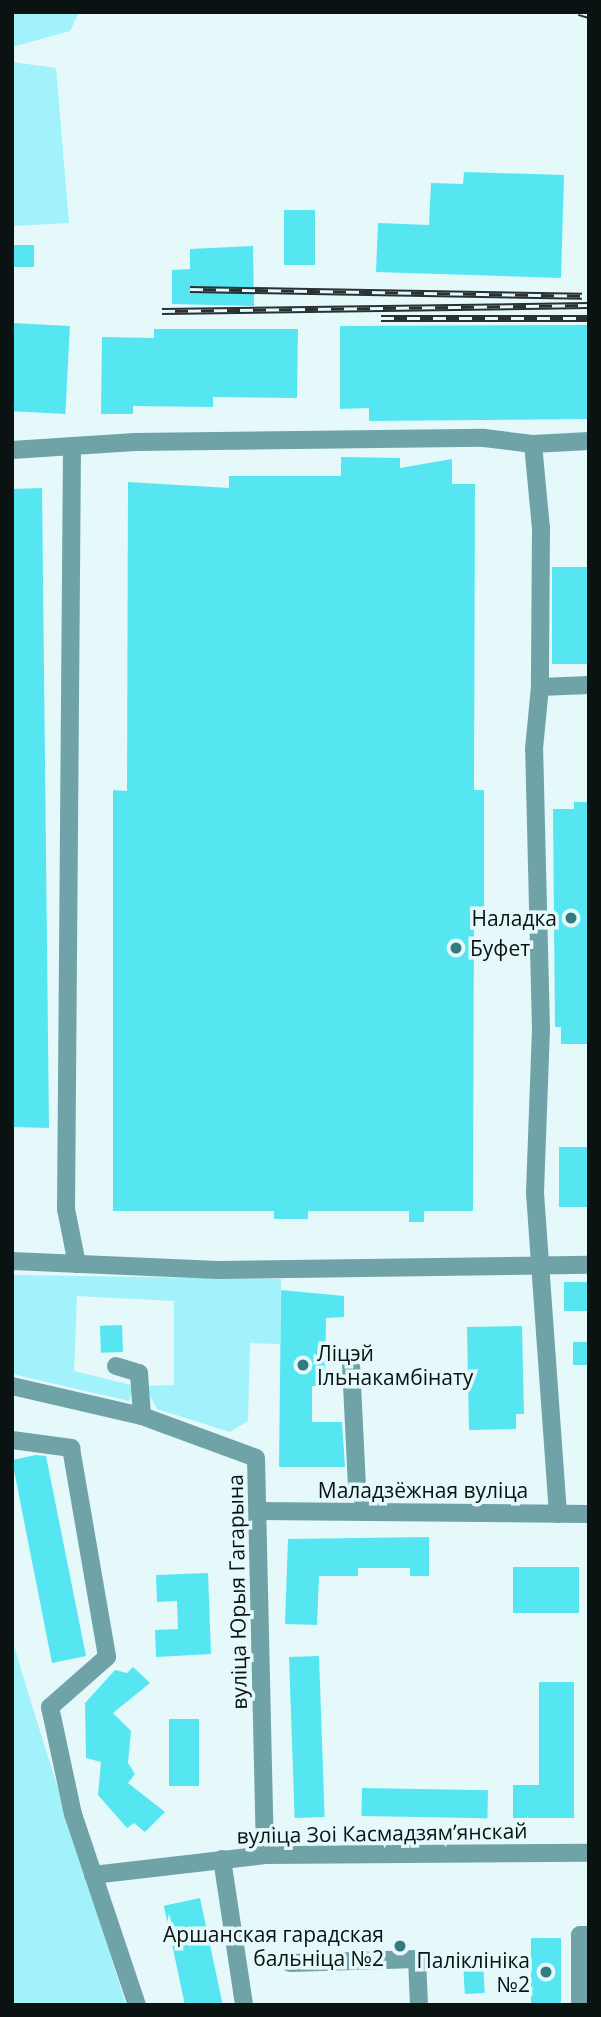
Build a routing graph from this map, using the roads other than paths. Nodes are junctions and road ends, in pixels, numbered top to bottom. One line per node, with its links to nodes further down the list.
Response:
1 (589, 441): 2 (street)
2 (533, 444): 3 (street); 6 (street)
3 (72, 446): 4 (street); 8 (street)
4 (12, 450)
5 (589, 685): 6 (street)
6 (540, 687): 10 (street)
7 (12, 1261): 8 (street)
8 (77, 1264): 10 (street)
9 (589, 1265): 10 (street)
10 (539, 1266): 18 (street)
11 (351, 1364): 17 (street)
12 (116, 1366): 14 (street)
13 (12, 1386): 14 (street, вуліца Юрыя Гагарына)
14 (142, 1416): 16 (street, вуліца Юрыя Гагарына)
15 (12, 1440): 23 (street)
16 (258, 1511): 17 (street, Маладзёжная вуліца); 21 (street, вуліца Юрыя Гагарына)
17 (369, 1511): 18 (street, Маладзёжная вуліца)
18 (558, 1514): 19 (street, Маладзёжная вуліца)
19 (589, 1514)
20 (589, 1853): 21 (street, вуліца Зоі Касмадзямʼянскай)
21 (265, 1854): 22 (street, вуліца Зоі Касмадзямʼянскай)
22 (222, 1859): 23 (street, вуліца Зоі Касмадзямʼянскай); 27 (street)
23 (93, 1875): 26 (street)
24 (589, 1935): 29 (street)
25 (290, 1963): 28 (street)
26 (137, 2005)
27 (244, 2005)
28 (419, 2005)
29 (580, 2005)

